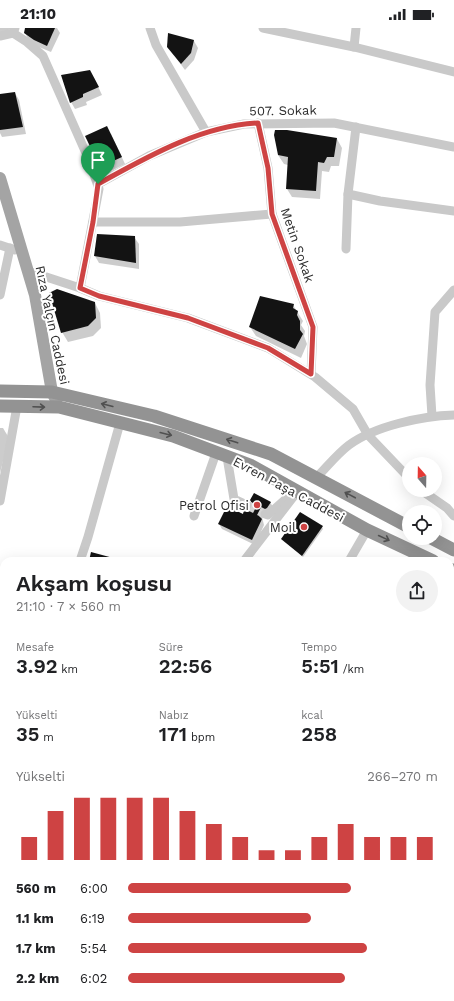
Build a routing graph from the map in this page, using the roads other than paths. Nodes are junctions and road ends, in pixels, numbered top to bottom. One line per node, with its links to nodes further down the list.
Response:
1 (150, 28): 10 (street)
2 (263, 28): 6 (street)
3 (356, 28): 6 (street)
4 (14, 30): 5 (street); 13 (street)
5 (0, 36)
6 (354, 47): 7 (street)
7 (454, 72)
8 (258, 123): 9 (street, 507. Sokak); 10 (street, 507. Sokak); 16 (street, Metin Sokak)
9 (356, 127): 11 (street, 507. Sokak); 14 (street)
10 (206, 132): 13 (street, 507. Sokak)
11 (454, 147)
12 (0, 178): 21 (main road, Rıza Yalçın Caddesi)
13 (98, 184): 17 (street)
14 (348, 194): 15 (street); 20 (street)
15 (454, 211)
16 (272, 214): 17 (street); 26 (street, Metin Sokak)
17 (93, 222): 23 (street)
18 (0, 245): 19 (street)
19 (10, 248): 21 (street); 25 (street)
20 (346, 249)
21 (22, 252): 22 (main road, Rıza Yalçın Caddesi)
22 (28, 270): 23 (street); 28 (main road, Rıza Yalçın Caddesi)
23 (80, 288): 26 (street)
24 (454, 290): 33 (street)
25 (0, 295)
26 (311, 374): 35 (street)
27 (0, 391): 28 (highway, Evren Paşa Caddesi)
28 (52, 392): 31 (main road, Rıza Yalçın Caddesi); 38 (highway, Evren Paşa Caddesi, one-way to 28)
29 (0, 406): 30 (highway, Evren Paşa Caddesi)
30 (17, 406): 31 (highway, Evren Paşa Caddesi, one-way to 31); 41 (street)
31 (59, 407): 34 (highway, Evren Paşa Caddesi)
32 (454, 415): 33 (street)
33 (432, 416): 35 (street)
34 (120, 423): 36 (highway, Evren Paşa Caddesi, one-way to 36); 50 (street)
35 (368, 435): 37 (street); 38 (street)
36 (222, 455): 39 (highway, Evren Paşa Caddesi); 42 (street); 44 (street)
37 (402, 471)
38 (316, 478): 46 (highway, Evren Paşa Caddesi, one-way to 38)
39 (296, 492): 43 (street); 47 (highway, Evren Paşa Caddesi); 51 (street)
40 (431, 497): 45 (street)
41 (0, 501)
42 (247, 505)
43 (265, 514)
44 (194, 516)
45 (454, 516)
46 (402, 522)
47 (367, 530): 52 (street); 53 (highway, Evren Paşa Caddesi, one-way to 53)
48 (442, 544): 49 (highway)
49 (454, 550)
50 (81, 557)
51 (247, 557)
52 (351, 557)
53 (424, 557)

